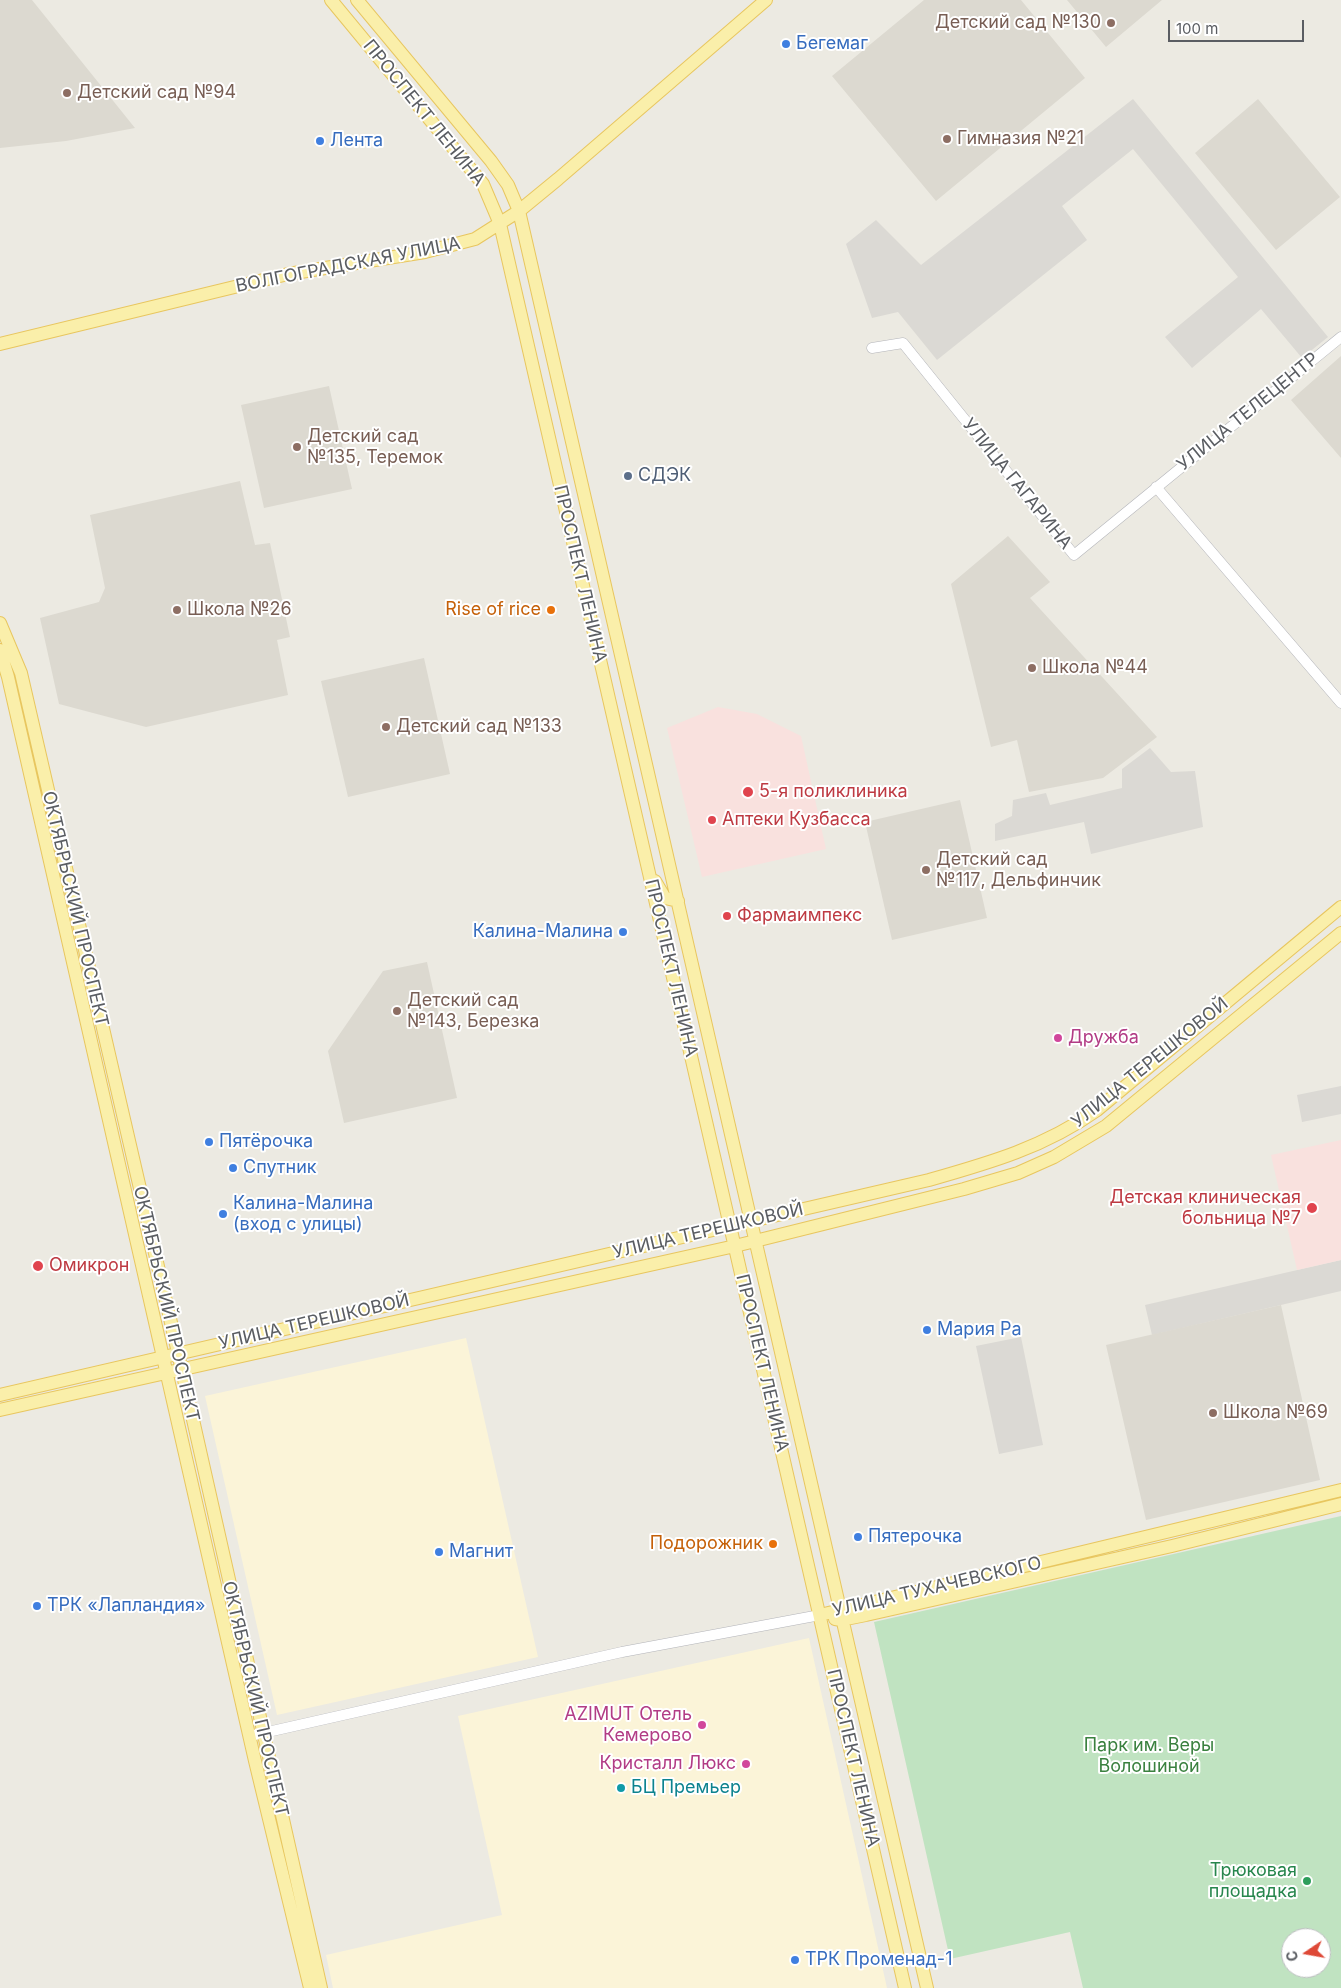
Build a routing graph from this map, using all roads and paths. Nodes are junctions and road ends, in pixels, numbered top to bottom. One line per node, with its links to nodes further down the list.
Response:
1 (331, 0): 5 (main road, ПРОСПЕКТ ЛЕНИНА)
2 (357, 0): 4 (main road, ПРОСПЕКТ ЛЕНИНА)
3 (766, 0): 4 (main road, ВОЛГОГРАДСКАЯ УЛИЦА)
4 (519, 211): 5 (main road, ВОЛГОГРАДСКАЯ УЛИЦА); 14 (main road, ПРОСПЕКТ ЛЕНИНА)
5 (500, 224): 7 (main road, ВОЛГОГРАДСКАЯ УЛИЦА); 13 (main road, ПРОСПЕКТ ЛЕНИНА)
6 (1341, 337): 9 (street, УЛИЦА ТЕЛЕЦЕНТР)
7 (0, 344)
8 (872, 348): 9 (street, УЛИЦА ГАГАРИНА)
9 (1156, 487): 12 (street)
10 (0, 623): 21 (main road, ОКТЯБРЬСКИЙ ПРОСПЕКТ)
11 (0, 650): 22 (main road, ОКТЯБРЬСКИЙ ПРОСПЕКТ)
12 (1341, 703)
13 (648, 868): 14 (main road); 18 (main road, ПРОСПЕКТ ЛЕНИНА)
14 (678, 902): 17 (main road, ПРОСПЕКТ ЛЕНИНА)
15 (1341, 907): 17 (main road, УЛИЦА ТЕРЕШКОВОЙ)
16 (1341, 932): 19 (main road, УЛИЦА ТЕРЕШКОВОЙ)
17 (751, 1222): 18 (main road, УЛИЦА ТЕРЕШКОВОЙ); 19 (main road, ПРОСПЕКТ ЛЕНИНА)
18 (731, 1226): 20 (main road, ПРОСПЕКТ ЛЕНИНА); 21 (main road, УЛИЦА ТЕРЕШКОВОЙ)
19 (755, 1241): 20 (main road, УЛИЦА ТЕРЕШКОВОЙ); 30 (main road, ПРОСПЕКТ ЛЕНИНА)
20 (735, 1246): 23 (main road, УЛИЦА ТЕРЕШКОВОЙ); 29 (main road, ПРОСПЕКТ ЛЕНИНА)
21 (178, 1354): 22 (main road, УЛИЦА ТЕРЕШКОВОЙ); 23 (main road, ОКТЯБРЬСКИЙ ПРОСПЕКТ)
22 (164, 1357): 24 (main road, ОКТЯБРЬСКИЙ ПРОСПЕКТ); 25 (main road, УЛИЦА ТЕРЕШКОВОЙ)
23 (182, 1371): 24 (main road, УЛИЦА ТЕРЕШКОВОЙ); 31 (main road, ОКТЯБРЬСКИЙ ПРОСПЕКТ)
24 (168, 1374): 26 (main road, УЛИЦА ТЕРЕШКОВОЙ); 32 (main road, ОКТЯБРЬСКИЙ ПРОСПЕКТ)
25 (0, 1394)
26 (0, 1410)
27 (1341, 1490): 30 (main road, УЛИЦА ТУХАЧЕВСКОГО)
28 (1341, 1504): 30 (main road, УЛИЦА ТУХАЧЕВСКОГО)
29 (820, 1615): 30 (main road, УЛИЦА ТУХАЧЕВСКОГО); 31 (street); 35 (main road, ПРОСПЕКТ ЛЕНИНА)
30 (840, 1615): 36 (main road, ПРОСПЕКТ ЛЕНИНА)
31 (263, 1732): 32 (street); 34 (main road, ОКТЯБРЬСКИЙ ПРОСПЕКТ)
32 (250, 1736): 33 (main road, ОКТЯБРЬСКИЙ ПРОСПЕКТ)
33 (310, 1988)
34 (321, 1988)
35 (905, 1988)
36 (927, 1988)

